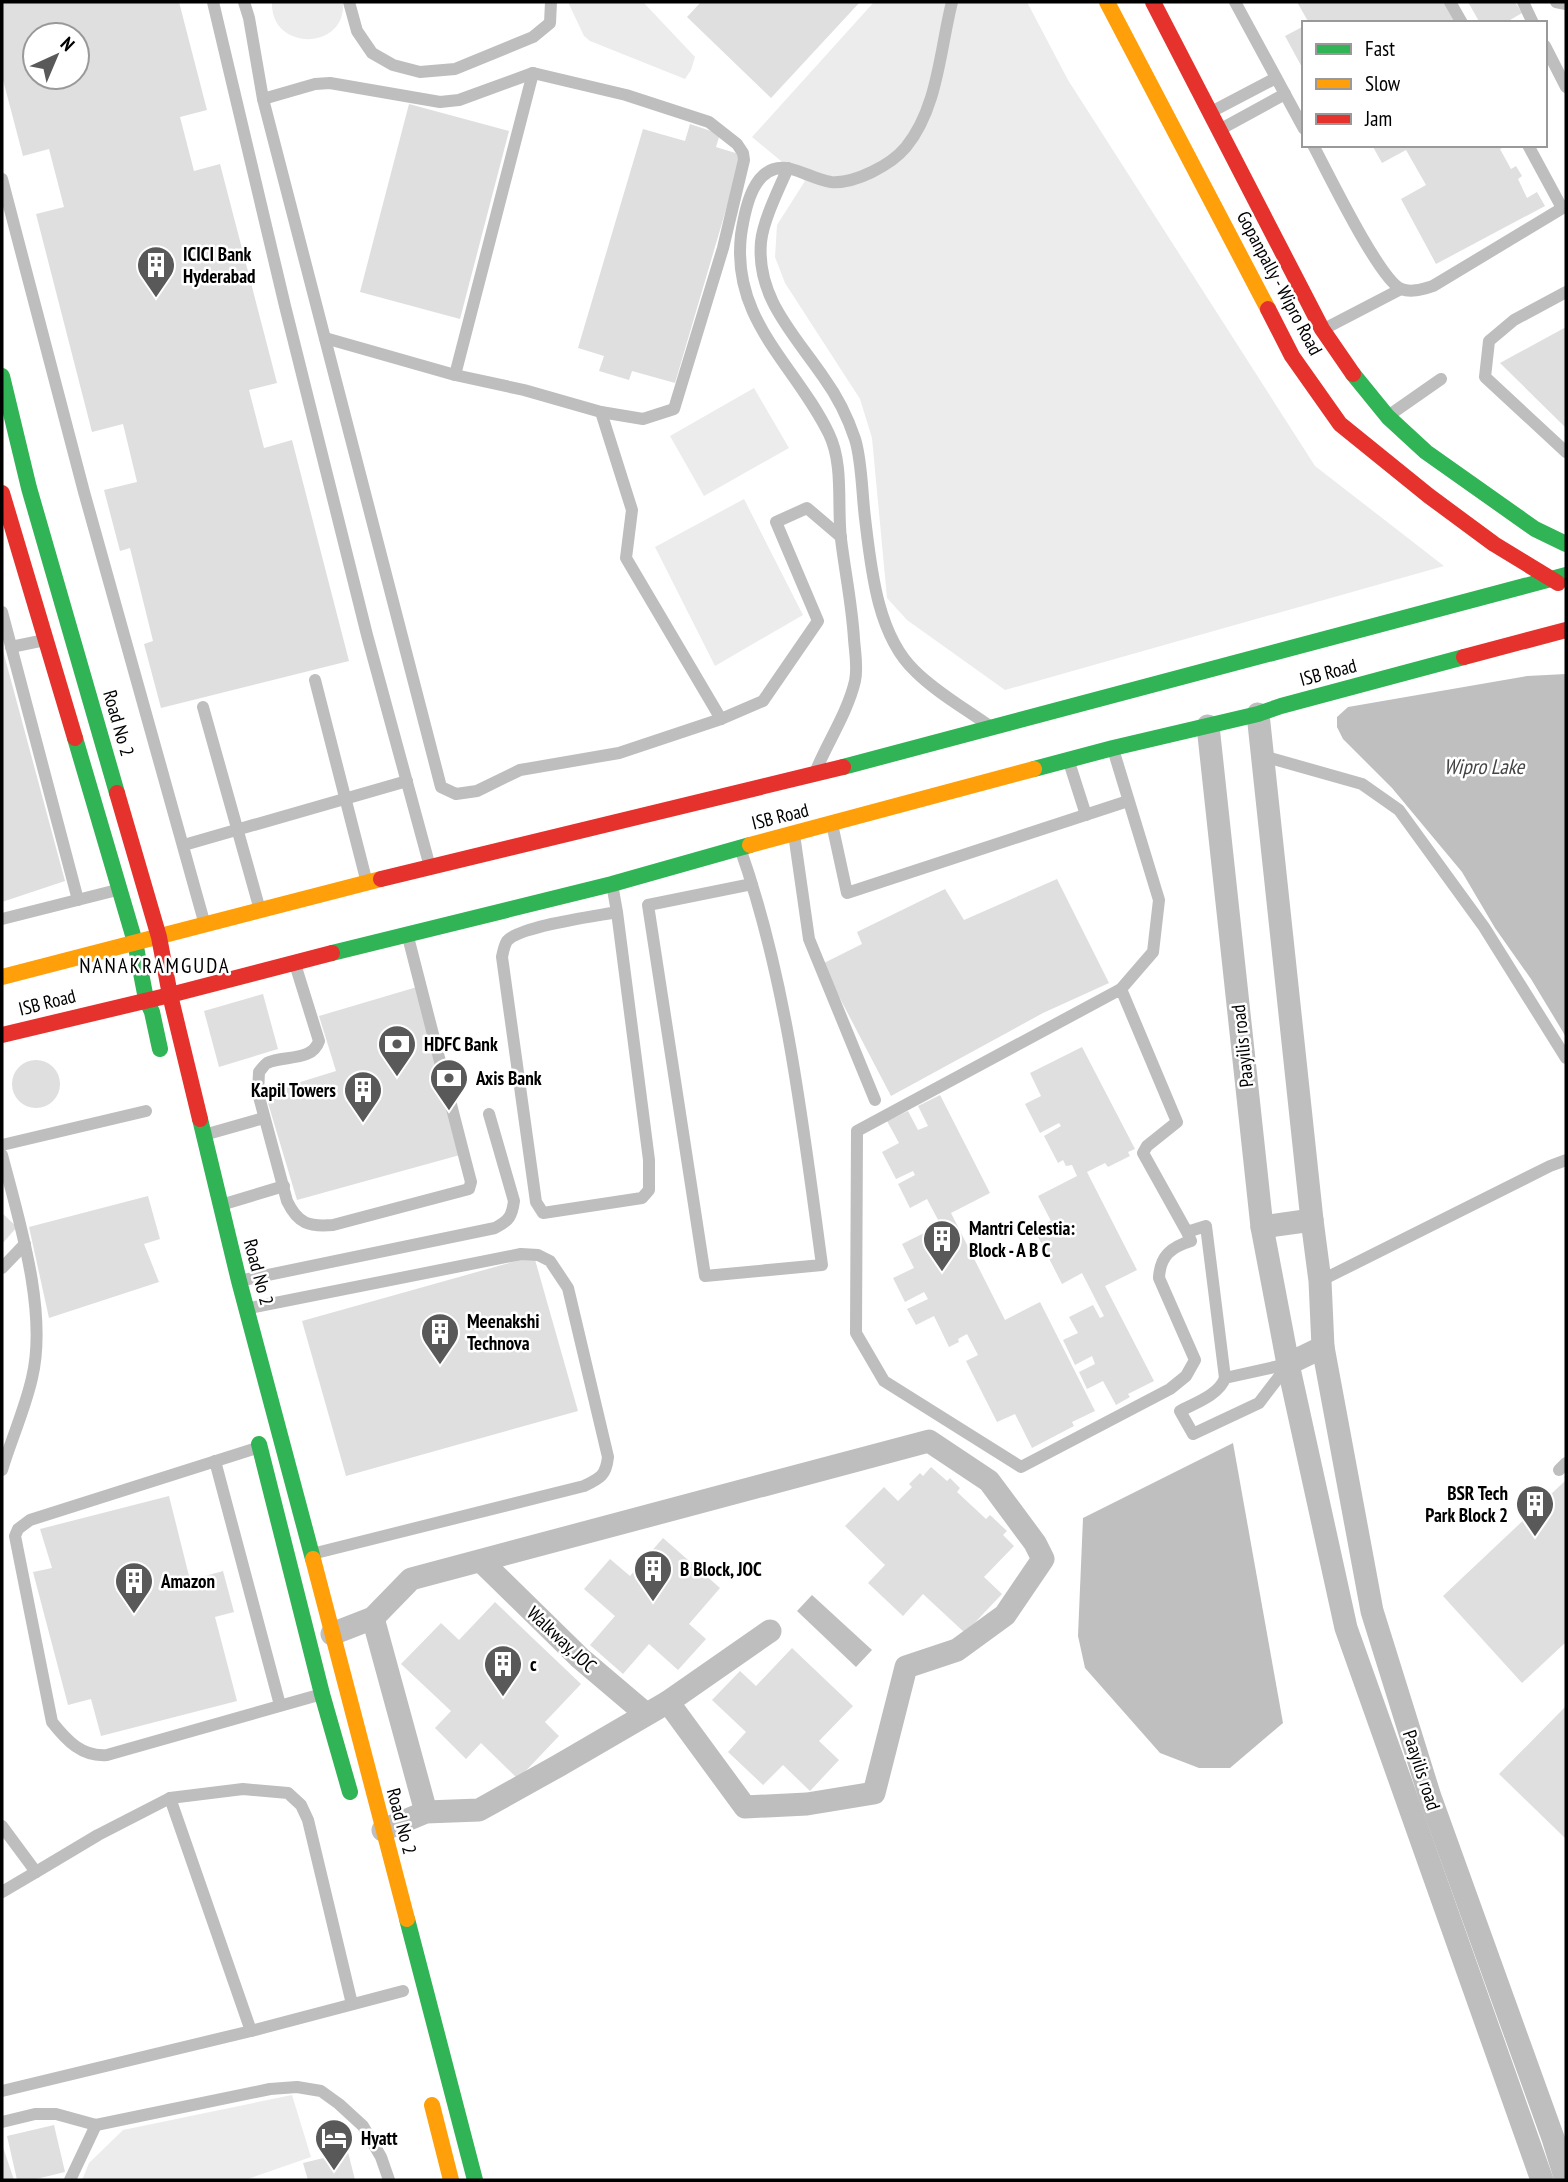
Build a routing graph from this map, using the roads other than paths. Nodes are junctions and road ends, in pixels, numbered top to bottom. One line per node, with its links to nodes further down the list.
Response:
1 (213, 2): 61 (lane)
2 (244, 2): 20 (lane)
3 (349, 2): 4 (lane)
4 (551, 2)
5 (952, 2): 26 (lane)
6 (1107, 2): 45 (main road, Gopanpally - Wipro Road)
7 (1153, 2): 21 (main road, Gopanpally - Wipro Road)
8 (1235, 2): 17 (lane)
9 (1450, 2): 13 (lane)
10 (1523, 2): 14 (lane)
11 (1556, 2): 12 (lane)
12 (1566, 4)
13 (1461, 21)
14 (1532, 21)
15 (1547, 50): 18 (lane)
16 (533, 74): 20 (lane); 33 (lane); 36 (lane)
17 (1276, 78): 19 (lane); 21 (lane)
18 (1566, 87)
19 (1285, 94): 22 (lane); 23 (lane)
20 (263, 99): 32 (lane)
21 (1211, 112): 23 (main road, Gopanpally - Wipro Road)
22 (1302, 125)
23 (1220, 130): 31 (main road, Gopanpally - Wipro Road)
24 (1314, 147): 29 (lane)
25 (1529, 147): 28 (lane)
26 (788, 168): 42 (lane); 56 (lane)
27 (2, 179): 68 (lane)
28 (1564, 207): 29 (lane)
29 (1401, 289): 31 (lane)
30 (1566, 292): 39 (lane)
31 (1322, 329): 37 (main road, Gopanpally - Wipro Road)
32 (325, 338): 33 (lane); 54 (lane)
33 (455, 375): 36 (lane)
34 (2, 376): 83 (main road, Road No 2)
35 (1441, 379): 37 (lane)
36 (601, 412): 54 (lane)
37 (1388, 417): 38 (main road, Gopanpally - Wipro Road)
38 (1426, 452): 40 (main road); 43 (main road, Gopanpally - Wipro Road)
39 (1566, 452)
40 (1474, 464)
41 (2, 493): 49 (main road)
42 (841, 537): 54 (lane); 60 (lane)
43 (1566, 544)
44 (1566, 575): 45 (main road, ISB Road)
45 (1550, 579): 46 (main road, Gopanpally - Wipro Road); 56 (main road, ISB Road)
46 (1566, 588)
47 (2, 612): 50 (lane)
48 (1566, 631): 53 (main road, ISB Road)
49 (45, 640): 50 (lane); 74 (main road)
50 (11, 647): 76 (lane)
51 (315, 680): 62 (lane)
52 (203, 707): 66 (lane)
53 (1258, 714): 55 (main road, ISB Road); 58 (street, Paayilis road)
54 (721, 719)
55 (1208, 726): 57 (main road, ISB Road); 104 (street, Paayilis road)
56 (991, 727): 60 (main road, ISB Road)
57 (1113, 748): 59 (main road, ISB Road); 63 (lane)
58 (1262, 756): 91 (lane); 103 (street, Paayilis road)
59 (1068, 761): 64 (lane); 65 (main road, ISB Road)
60 (814, 775): 70 (main road, ISB Road)
61 (407, 781): 62 (lane); 70 (lane)
62 (345, 798): 66 (lane); 71 (lane)
63 (1128, 801): 64 (lane); 87 (lane)
64 (1086, 815): 65 (lane)
65 (832, 824): 67 (main road, ISB Road)
66 (237, 830): 68 (lane); 77 (lane)
67 (794, 834): 69 (main road, ISB Road); 93 (lane)
68 (184, 845): 81 (lane)
69 (740, 848): 72 (main road, ISB Road); 73 (lane)
70 (430, 868): 71 (main road, ISB Road)
71 (367, 883): 77 (main road, ISB Road)
72 (612, 884): 75 (main road, ISB Road); 78 (lane)
73 (752, 884): 73 (lane)
74 (119, 890): 76 (lane); 84 (main road)
75 (573, 893): 80 (lane); 82 (main road, ISB Road)
76 (78, 900): 79 (lane)
77 (260, 911): 81 (main road, ISB Road)
78 (617, 912): 80 (lane); 80 (lane)
79 (2, 919)
80 (578, 919)
81 (205, 925): 83 (main road, ISB Road)
82 (407, 933): 85 (main road, ISB Road); 101 (lane)
83 (159, 937): 84 (main road, ISB Road); 88 (main road, Road No 2)
84 (135, 942): 86 (main road, ISB Road); 89 (main road)
85 (294, 962): 88 (main road, ISB Road); 96 (lane)
86 (2, 977)
87 (1121, 989): 105 (lane); 105 (lane)
88 (170, 995): 89 (main road, ISB Road); 97 (main road, Road No 2)
89 (146, 999): 90 (main road, ISB Road); 92 (main road)
90 (2, 1035)
91 (1566, 1058)
92 (164, 1067)
93 (875, 1100)
94 (146, 1111): 98 (lane)
95 (489, 1114): 109 (lane)
96 (264, 1118): 97 (lane); 101 (lane)
97 (204, 1135): 102 (main road, Road No 2)
98 (2, 1145)
99 (2, 1155): 106 (lane)
100 (1566, 1160): 108 (lane)
101 (284, 1186): 102 (lane)
102 (220, 1205): 109 (main road, Road No 2)
103 (1312, 1220): 104 (street); 108 (street, Paayilis road)
104 (1262, 1227): 112 (street, Paayilis road)
105 (1187, 1232): 113 (lane)
106 (25, 1244): 107 (lane); 116 (lane)
107 (2, 1268)
108 (1320, 1281): 111 (street, Paayilis road)
109 (239, 1282): 110 (main road, Road No 2)
110 (247, 1309): 117 (main road, Road No 2); 117 (lane)
111 (1323, 1347): 112 (street); 145 (street, Paayilis road)
112 (1288, 1364): 113 (lane); 113 (lane); 144 (street, Paayilis road)
113 (1225, 1378)
114 (258, 1440): 115 (lane); 122 (main road)
115 (215, 1461): 124 (lane); 124 (lane)
116 (2, 1470)
117 (312, 1554): 121 (main road, Road No 2)
118 (481, 1561): 119 (street); 123 (street); 125 (street, Walkway, JOC)
119 (373, 1618): 121 (street); 128 (street)
120 (770, 1631): 123 (street)
121 (332, 1634): 130 (main road, Road No 2)
122 (322, 1694): 124 (lane); 127 (main road)
123 (668, 1702): 125 (street)
124 (280, 1705)
125 (646, 1714): 128 (street)
126 (170, 1798): 131 (lane); 134 (lane); 135 (lane)
127 (355, 1810)
128 (426, 1812): 130 (street)
129 (2, 1826): 131 (lane)
130 (383, 1830): 143 (main road, Road No 2)
131 (36, 1872): 132 (lane)
132 (2, 1892)
133 (403, 1992): 134 (lane)
134 (352, 2004): 135 (lane)
135 (251, 2031): 137 (lane)
136 (427, 2086): 142 (main road)
137 (2, 2091)
138 (2, 2122): 139 (lane)
139 (96, 2124): 140 (lane); 141 (lane)
140 (71, 2180)
141 (389, 2180)
142 (451, 2180)
143 (475, 2180)
144 (1542, 2180)
145 (1566, 2180)

